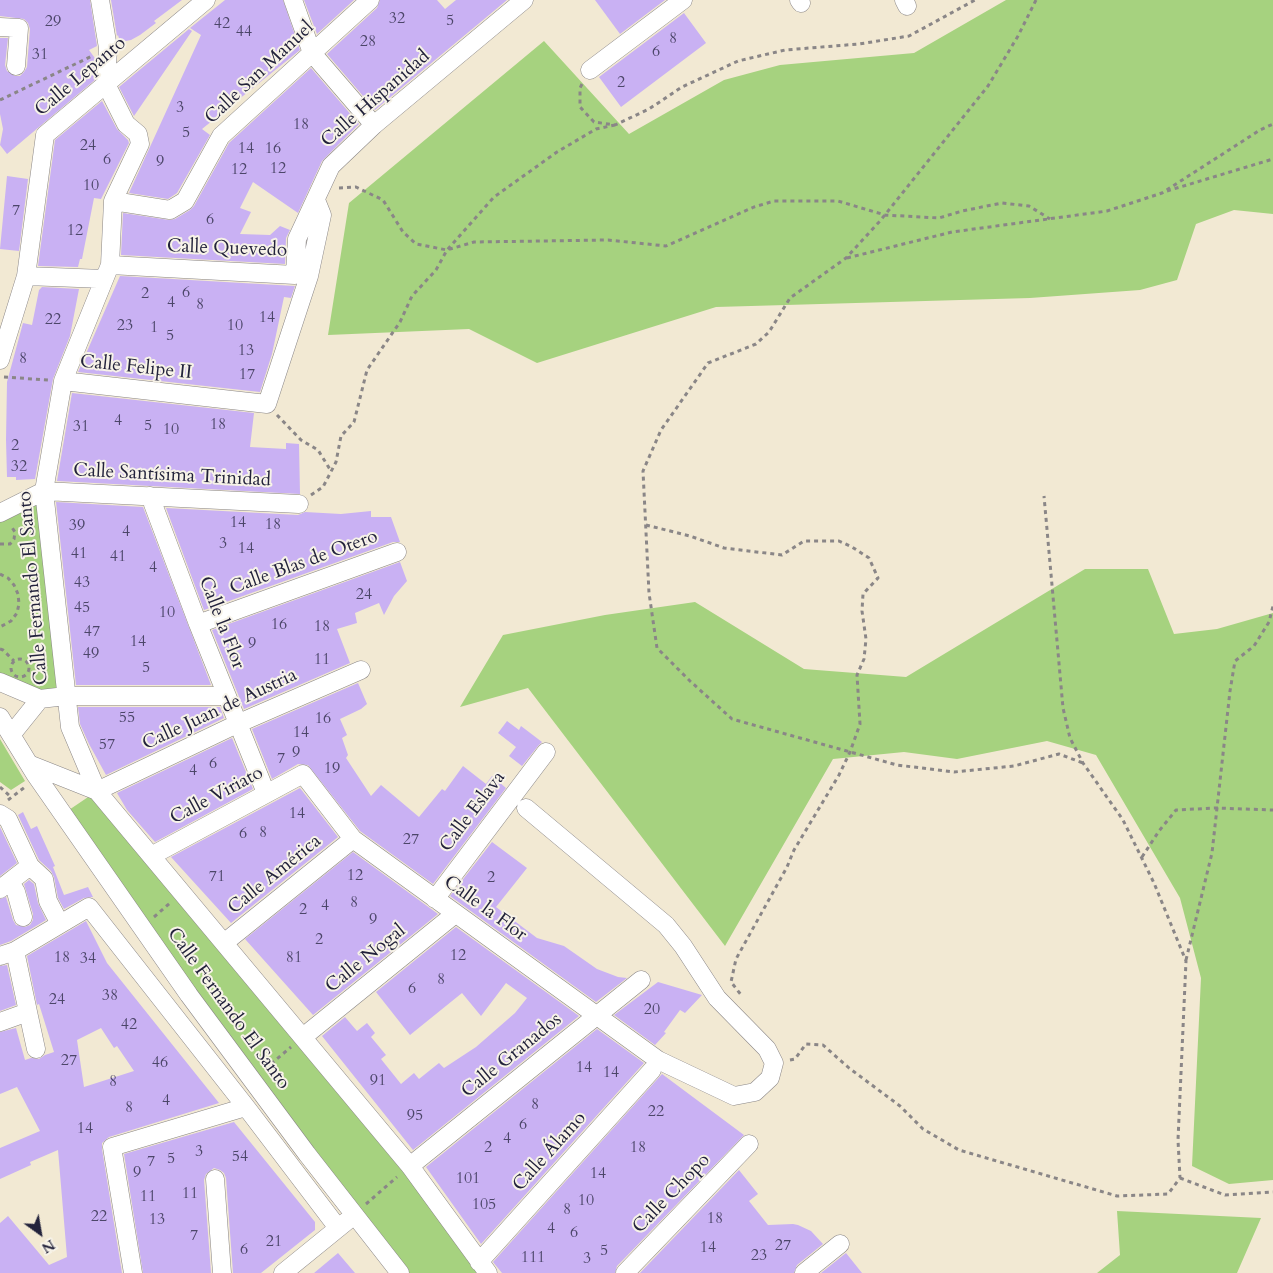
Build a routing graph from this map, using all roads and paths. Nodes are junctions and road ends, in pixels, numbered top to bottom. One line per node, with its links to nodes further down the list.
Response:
1 (100, 0): 10 (street)
2 (206, 0): 14 (street, Calle Lepanto)
3 (293, 0): 11 (street)
4 (370, 0): 11 (street, Calle San Manuel)
5 (524, 0): 17 (street, Calle Hispanidad)
6 (683, 0): 13 (street)
7 (975, 0): 18 (path)
8 (1036, 0): 23 (path)
9 (0, 27): 12 (street)
10 (108, 48): 14 (street); 15 (path)
11 (312, 53): 17 (street); 22 (street, Calle San Manuel)
12 (16, 66)
13 (590, 70): 18 (path)
14 (106, 84): 22 (street, Calle Fernando El Santo); 28 (street, Calle Lepanto)
15 (0, 100)
16 (1273, 124): 20 (path)
17 (374, 125): 21 (street, Calle Hispanidad)
18 (615, 125): 25 (path)
19 (1273, 159): 20 (path)
20 (1162, 193): 24 (path)
21 (319, 194): 25 (path); 27 (street, Calle Quevedo); 32 (street)
22 (112, 201): 27 (street, Calle Fernando El Santo)
23 (885, 215): 24 (path); 25 (path); 26 (path)
24 (1050, 219): 26 (path)
25 (446, 250): 33 (path)
26 (846, 258): 39 (path)
27 (107, 272): 28 (street, Calle Quevedo); 31 (street, Calle Fernando El Santo)
28 (26, 276): 29 (street, Calle Lepanto)
29 (0, 360)
30 (0, 377): 31 (path, Calle Felipe II)
31 (64, 381): 32 (street, Calle Felipe II); 34 (street, Calle Fernando El Santo)
32 (266, 404): 33 (path)
33 (331, 471): 37 (path)
34 (44, 491): 35 (street, Calle Santísima Trinidad); 38 (street); 50 (street, Calle Fernando El Santo)
35 (150, 496): 37 (street, Calle Santísima Trinidad); 44 (street, Calle la Flor)
36 (1044, 496): 58 (path)
37 (299, 504)
38 (4, 519): 40 (path)
39 (645, 525): 57 (path); 57 (path)
40 (0, 544)
41 (397, 552): 44 (street, Calle Blas de Otero)
42 (0, 574): 45 (path)
43 (1273, 606): 66 (path)
44 (198, 624): 51 (street, Calle la Flor)
45 (0, 628)
46 (0, 649): 47 (path)
47 (14, 661): 47 (path)
48 (361, 670): 54 (street, Calle Juan de Austria)
49 (0, 682): 52 (street, Calle Fernando El Santo)
50 (66, 696): 51 (street); 52 (street, Calle Fernando El Santo); 62 (street, Calle Fernando El Santo)
51 (227, 696): 54 (street, Calle la Flor)
52 (40, 699): 55 (street, Calle Fernando El Santo)
53 (0, 717): 55 (street, Calle Fernando El Santo)
54 (237, 724): 62 (street, Calle Juan de Austria); 63 (street, Calle la Flor)
55 (11, 735): 59 (street, Calle Fernando El Santo)
56 (546, 752): 75 (street, Calle Eslava)
57 (850, 752): 58 (path); 84 (path)
58 (1083, 763): 71 (path)
59 (29, 764): 62 (street, Calle Fernando El Santo); 79 (street, Calle Fernando El Santo)
60 (303, 774): 63 (street, Calle Viriato); 69 (street, Calle la Flor)
61 (0, 787): 64 (path)
62 (97, 791): 70 (street, Calle Fernando El Santo)
63 (266, 794): 70 (street, Calle Viriato)
64 (11, 797)
65 (526, 808): 90 (street)
66 (1216, 808): 67 (path); 71 (path); 82 (path)
67 (1273, 810)
68 (0, 814): 72 (street)
69 (353, 839): 75 (street, Calle la Flor); 80 (street, Calle América)
70 (151, 856): 74 (street, Calle Fernando El Santo)
71 (1142, 857): 82 (path)
72 (30, 866): 73 (street); 78 (street)
73 (5, 886): 77 (street)
74 (182, 893): 79 (path); 80 (street, Calle Fernando El Santo)
75 (435, 899): 76 (street, Calle la Flor)
76 (455, 914): 86 (street, Calle la Flor); 88 (street, Calle Nogal)
77 (23, 917)
78 (60, 924): 81 (street); 93 (street)
79 (142, 927): 92 (street, Calle Fernando El Santo)
80 (224, 943): 88 (street, Calle Fernando El Santo)
81 (7, 953): 85 (street)
82 (1186, 961): 96 (path)
83 (641, 980): 86 (street, Calle Granados)
84 (742, 996)
85 (28, 1012): 87 (street); 89 (street)
86 (597, 1015): 91 (street, Calle la Flor); 95 (street, Calle Granados)
87 (0, 1022)
88 (303, 1037): 92 (path); 95 (street, Calle Fernando El Santo)
89 (36, 1049)
90 (774, 1064): 91 (street, Calle la Flor); 96 (path)
91 (655, 1065): 102 (street, Calle Álamo)
92 (252, 1079): 99 (street, Calle Fernando El Santo)
93 (246, 1107): 100 (street); 103 (street)
94 (749, 1144): 107 (street, Calle Chopo)
95 (410, 1166): 99 (path); 102 (street, Calle Fernando El Santo)
96 (1180, 1178): 98 (path)
97 (215, 1179): 104 (street)
98 (1273, 1192)
99 (354, 1214): 100 (street); 106 (street, Calle Fernando El Santo)
100 (338, 1228): 105 (street)
101 (840, 1244): 108 (street)
102 (483, 1268)
103 (133, 1273)
104 (222, 1273)
105 (283, 1273)
106 (400, 1273)
107 (625, 1273)
108 (804, 1273)

